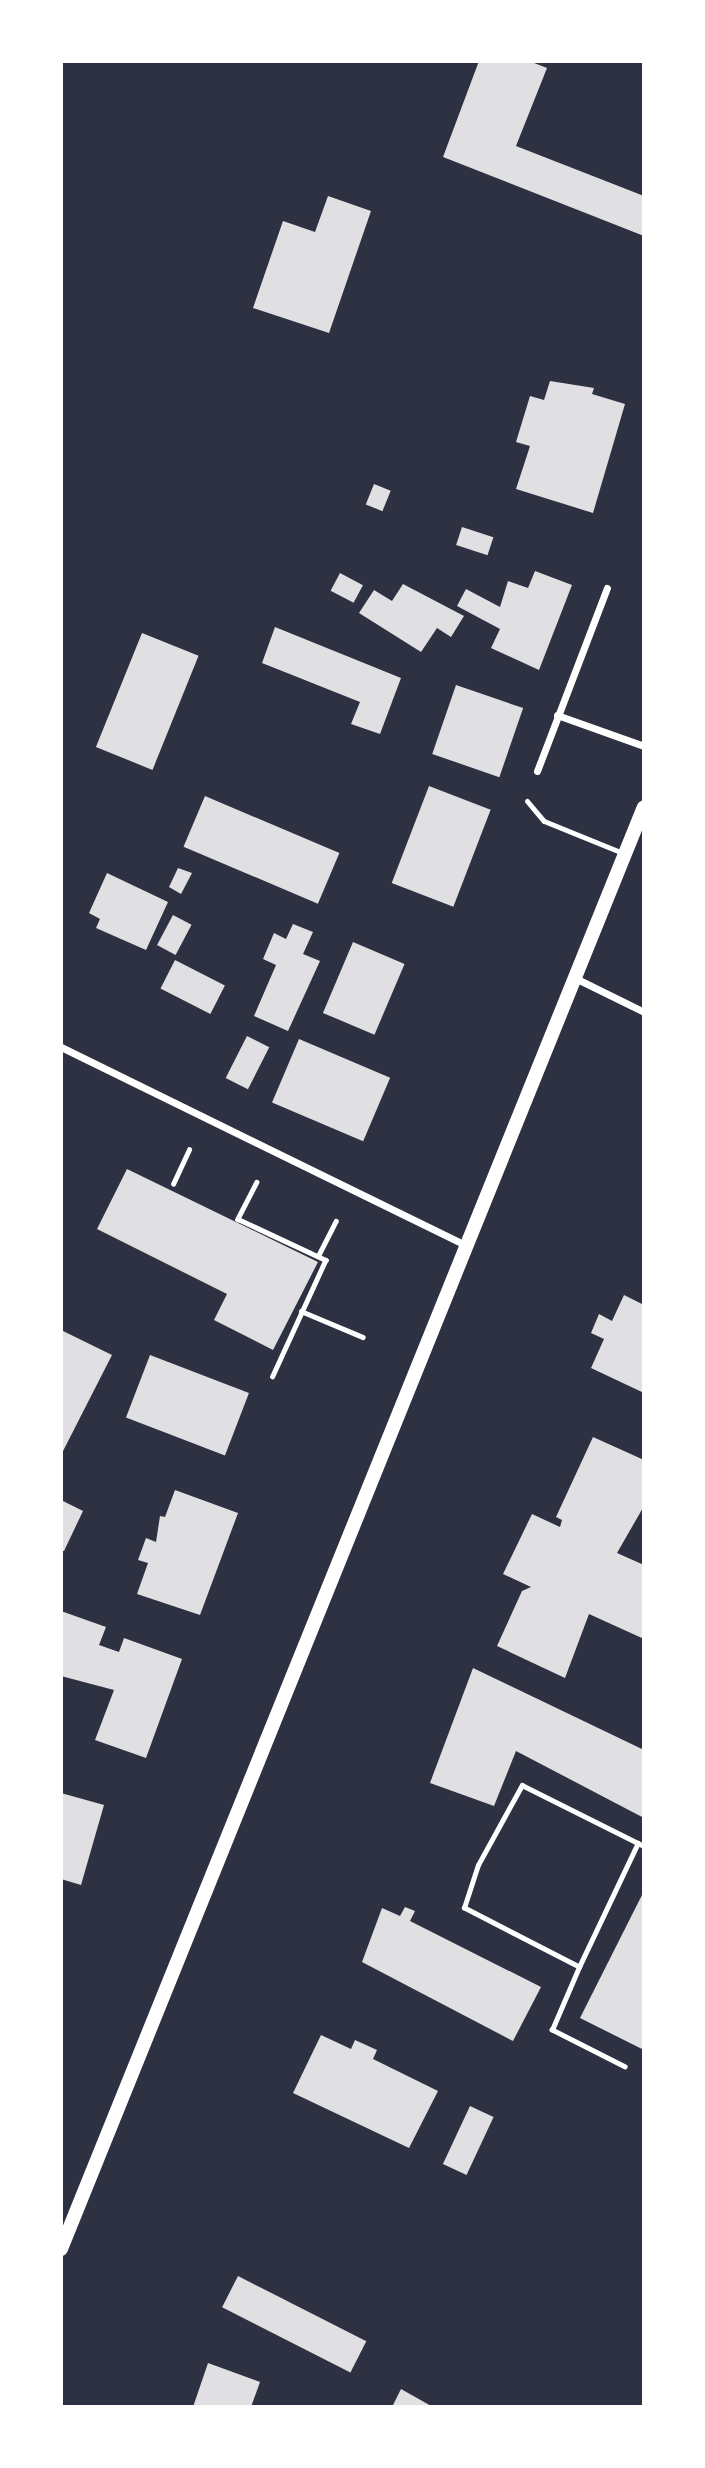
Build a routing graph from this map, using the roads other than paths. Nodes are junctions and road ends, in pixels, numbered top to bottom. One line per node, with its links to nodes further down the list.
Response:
1 (607, 588): 2 (street)
2 (557, 715): 3 (street); 4 (street)
3 (644, 746)
4 (537, 771)
5 (527, 801): 7 (lane)
6 (644, 807): 7 (main road)
7 (625, 854): 8 (main road)
8 (573, 977): 9 (street); 11 (main road)
9 (644, 1012)
10 (61, 1046): 11 (street)
11 (465, 1245): 12 (main road)
12 (61, 2249)

